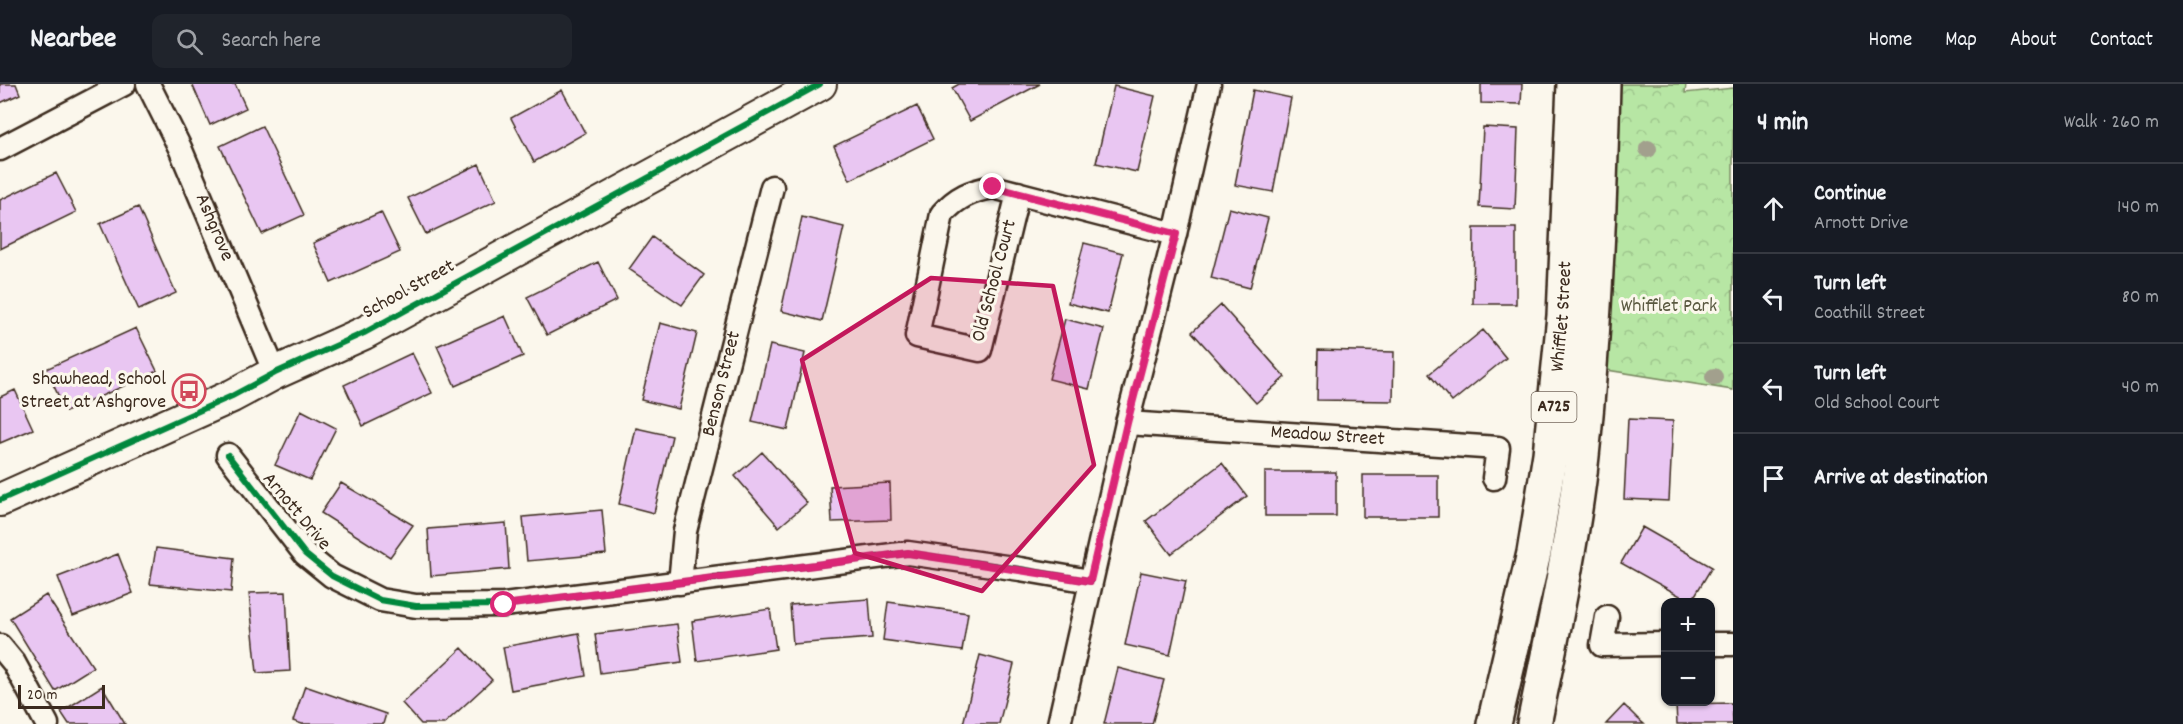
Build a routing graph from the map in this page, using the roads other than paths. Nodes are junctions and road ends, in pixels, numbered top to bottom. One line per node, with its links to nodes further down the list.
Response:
1 (124, 84): 7 (street)
2 (148, 84): 11 (street, Ashgrove)
3 (820, 84): 11 (street, School Street)
4 (1209, 84): 10 (street)
5 (1574, 84): 25 (main road, Whifflet Street / A725)
6 (1604, 84): 26 (main road, Whifflet Street / A725)
7 (0, 149)
8 (772, 187): 17 (street, Benson Street)
9 (1018, 193): 9 (street, Old School Court); 10 (street, Old School Court)
10 (1176, 234): 12 (street)
11 (275, 373): 15 (street, School Street)
12 (1127, 423): 14 (street, Meadow Street); 16 (street)
13 (228, 455): 17 (street, Arnott Drive)
14 (1494, 478)
15 (0, 500)
16 (1090, 581): 17 (street, Arnott Drive); 24 (street)
17 (680, 583)
18 (1607, 618): 19 (street)
19 (1661, 644)
20 (1715, 644): 21 (street)
21 (1733, 644)
22 (0, 646): 23 (street)
23 (47, 724)
24 (1059, 724)
25 (1494, 724)
26 (1534, 724)

